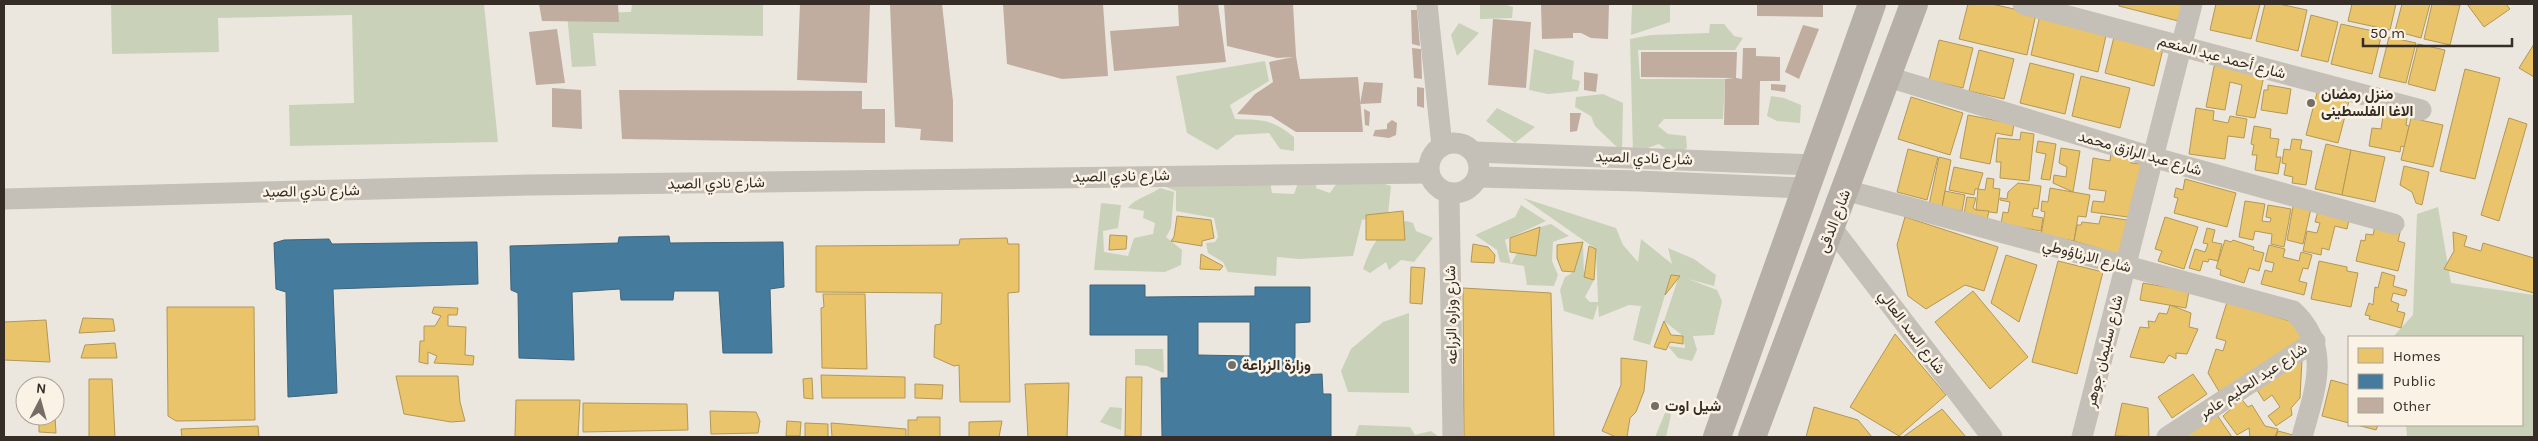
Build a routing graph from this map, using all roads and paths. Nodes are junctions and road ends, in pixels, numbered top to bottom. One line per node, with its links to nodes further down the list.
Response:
1 (1427, 4): 9 (street)
2 (1872, 4): 14 (main road)
3 (1914, 4): 7 (main road, شارع الدقى)
4 (2022, 4): 6 (street, شارع أحمد عبد المنعم)
5 (2192, 4): 6 (street, شارع سليمان جوهر)
6 (2181, 46): 8 (street, شارع أحمد عبد المنعم); 11 (street, شارع سليمان جوهر)
7 (1888, 77): 11 (street, شارع عبد الرازق محمد); 17 (main road, شارع الدقى)
8 (2421, 110)
9 (1442, 146): 10 (street); 13 (street)
10 (1474, 152): 12 (street, شارع نادي الصيد); 15 (street)
11 (2152, 157): 20 (street, شارع عبد الرازق محمد); 22 (street, شارع سليمان جوهر)
12 (1639, 158): 14 (street, شارع نادي الصيد); 16 (street)
13 (1429, 172): 18 (street); 19 (street, شارع نادي الصيد)
14 (1809, 176): 16 (street, شارع نادي الصيد); 25 (main road)
15 (1478, 177): 16 (street, شارع نادي الصيد); 18 (street)
16 (1639, 181)
17 (1846, 190): 21 (main road, شارع الدقى); 22 (street, شارع الارناؤوطي)
18 (1449, 193): 24 (street, شارع وزاره الزراعه)
19 (4, 199)
20 (2394, 224)
21 (1832, 227): 26 (main road, شارع الدقى); 27 (street, شارع السد العالي)
22 (2125, 266): 23 (street, شارع الارناؤوطي); 28 (street, شارع سليمان جوهر)
23 (2314, 340): 29 (street, شارع عبد الحليم عامر); 30 (street)
24 (1453, 437)
25 (1717, 437)
26 (1752, 437)
27 (1992, 437)
28 (2082, 437)
29 (2167, 437)
30 (2302, 437)

